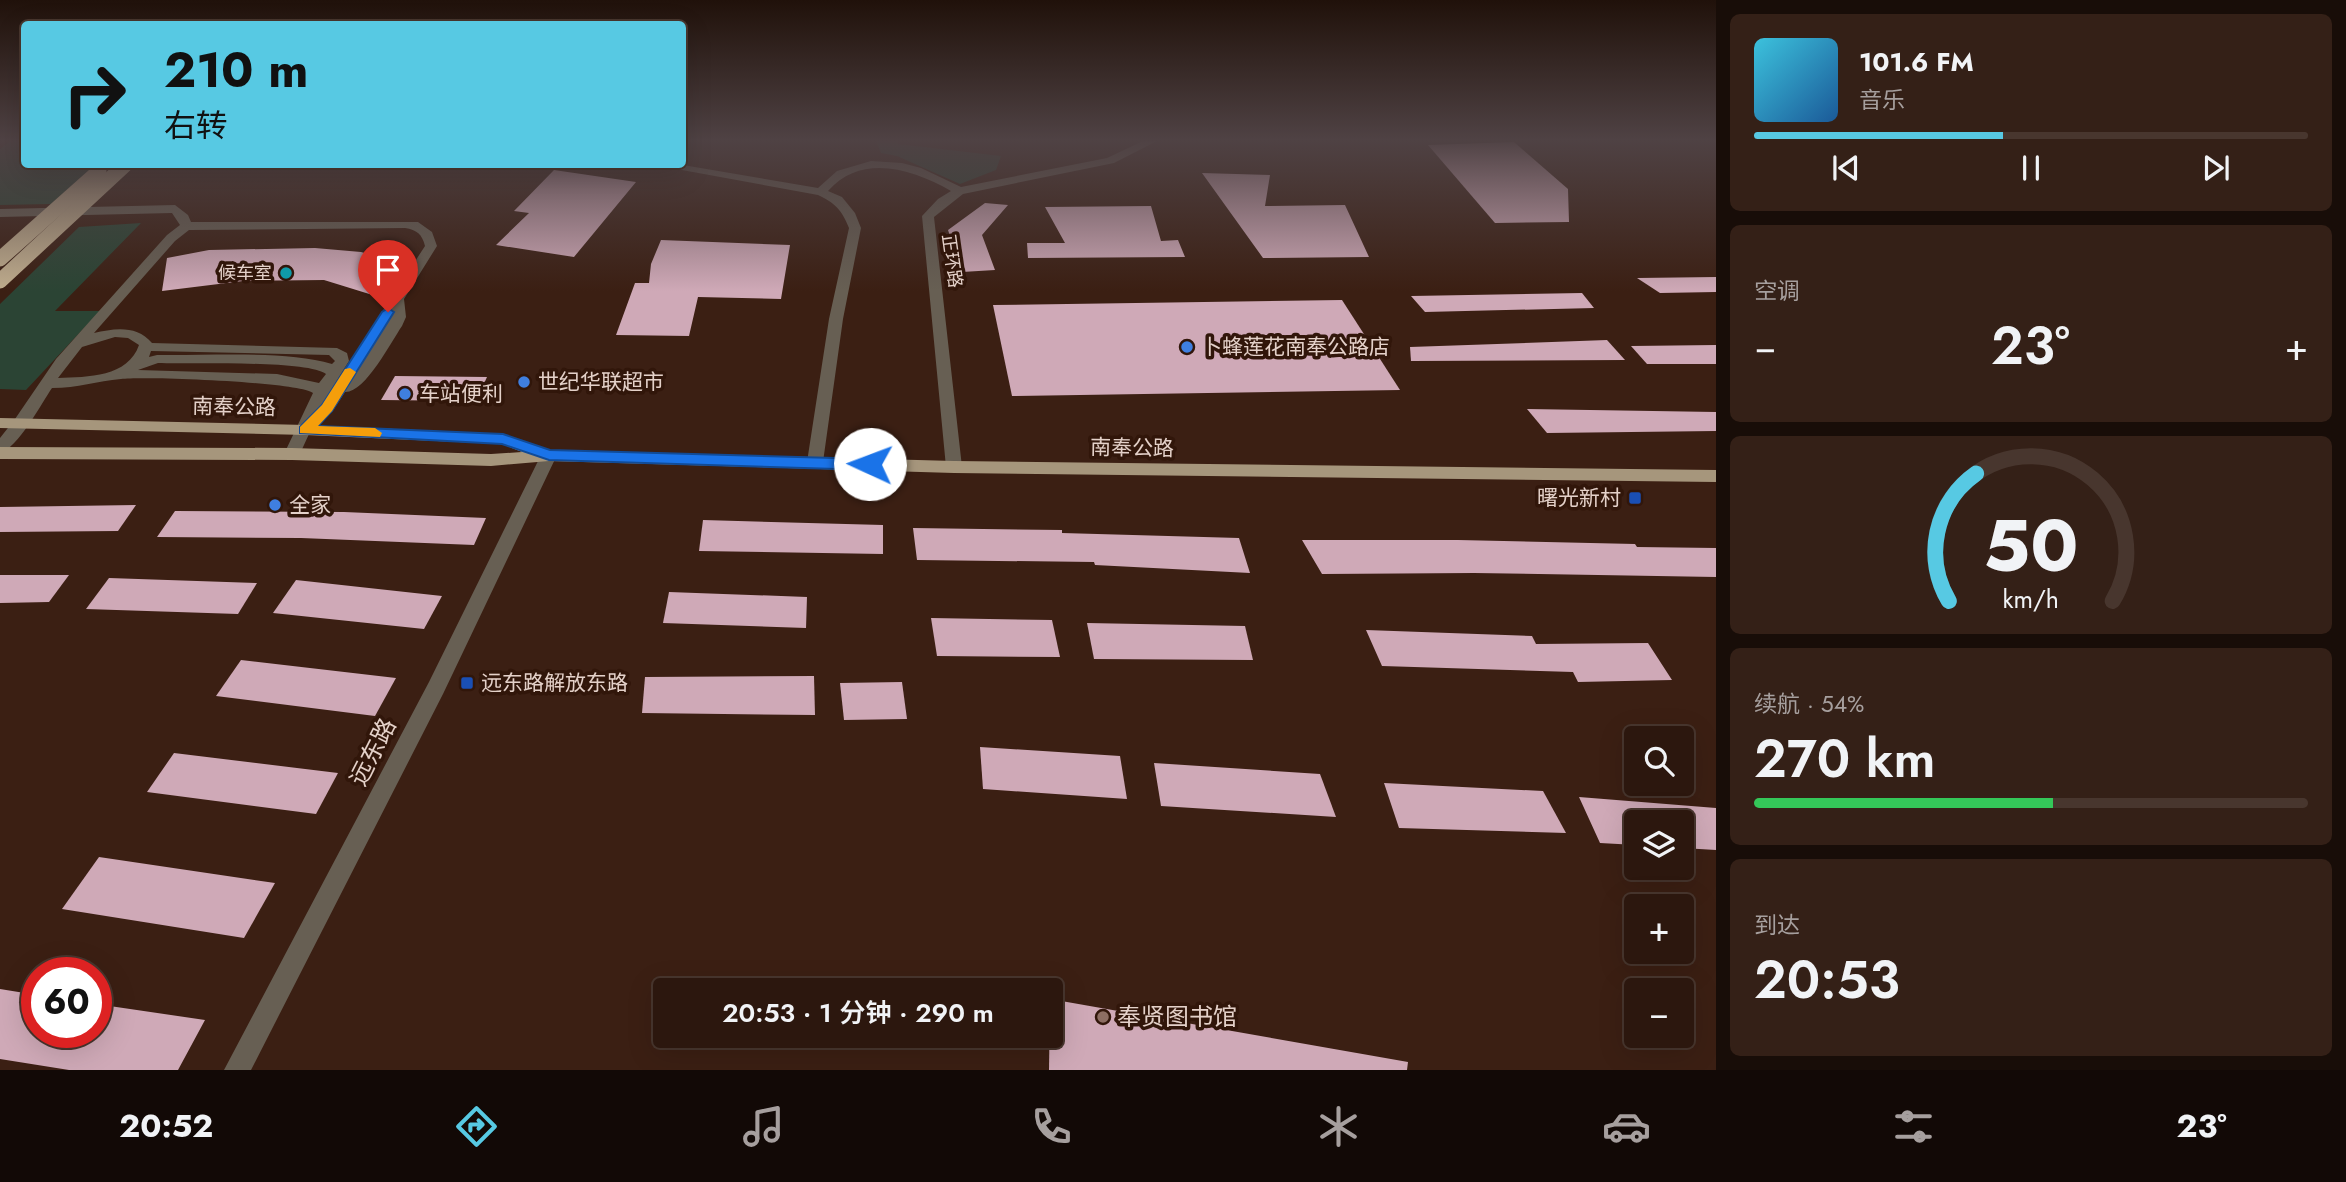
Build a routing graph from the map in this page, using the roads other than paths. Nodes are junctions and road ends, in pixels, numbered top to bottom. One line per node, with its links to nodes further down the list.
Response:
1 (75, 191): 10 (highway, bridge)
2 (88, 191): 7 (street)
3 (97, 191): 12 (highway, bridge)
4 (815, 191): 6 (street)
5 (959, 191): 27 (street, 正环路)
6 (821, 192): 26 (street)
7 (65, 212): 8 (street); 9 (street); 11 (street)
8 (0, 213)
9 (186, 226): 13 (street); 21 (street)
10 (0, 259)
11 (0, 271)
12 (0, 281)
13 (77, 345): 14 (street); 17 (street)
14 (146, 347): 15 (street); 16 (street)
15 (124, 371): 16 (street); 17 (street); 18 (street)
16 (334, 374): 18 (street)
17 (45, 383): 20 (street)
18 (321, 392): 21 (street)
19 (0, 423): 20 (main road, 南奉公路)
20 (20, 423): 21 (main road, 南奉公路); 22 (street)
21 (306, 430): 24 (street); 25 (main road, 南奉公路)
22 (0, 448)
23 (0, 453): 24 (main road, 南奉公路)
24 (292, 454): 25 (main road, 南奉公路)
25 (549, 455): 26 (main road, 南奉公路); 29 (street, 远东路)
26 (815, 462): 27 (main road, 南奉公路)
27 (954, 467): 28 (main road, 南奉公路)
28 (1713, 479)
29 (237, 1070)

